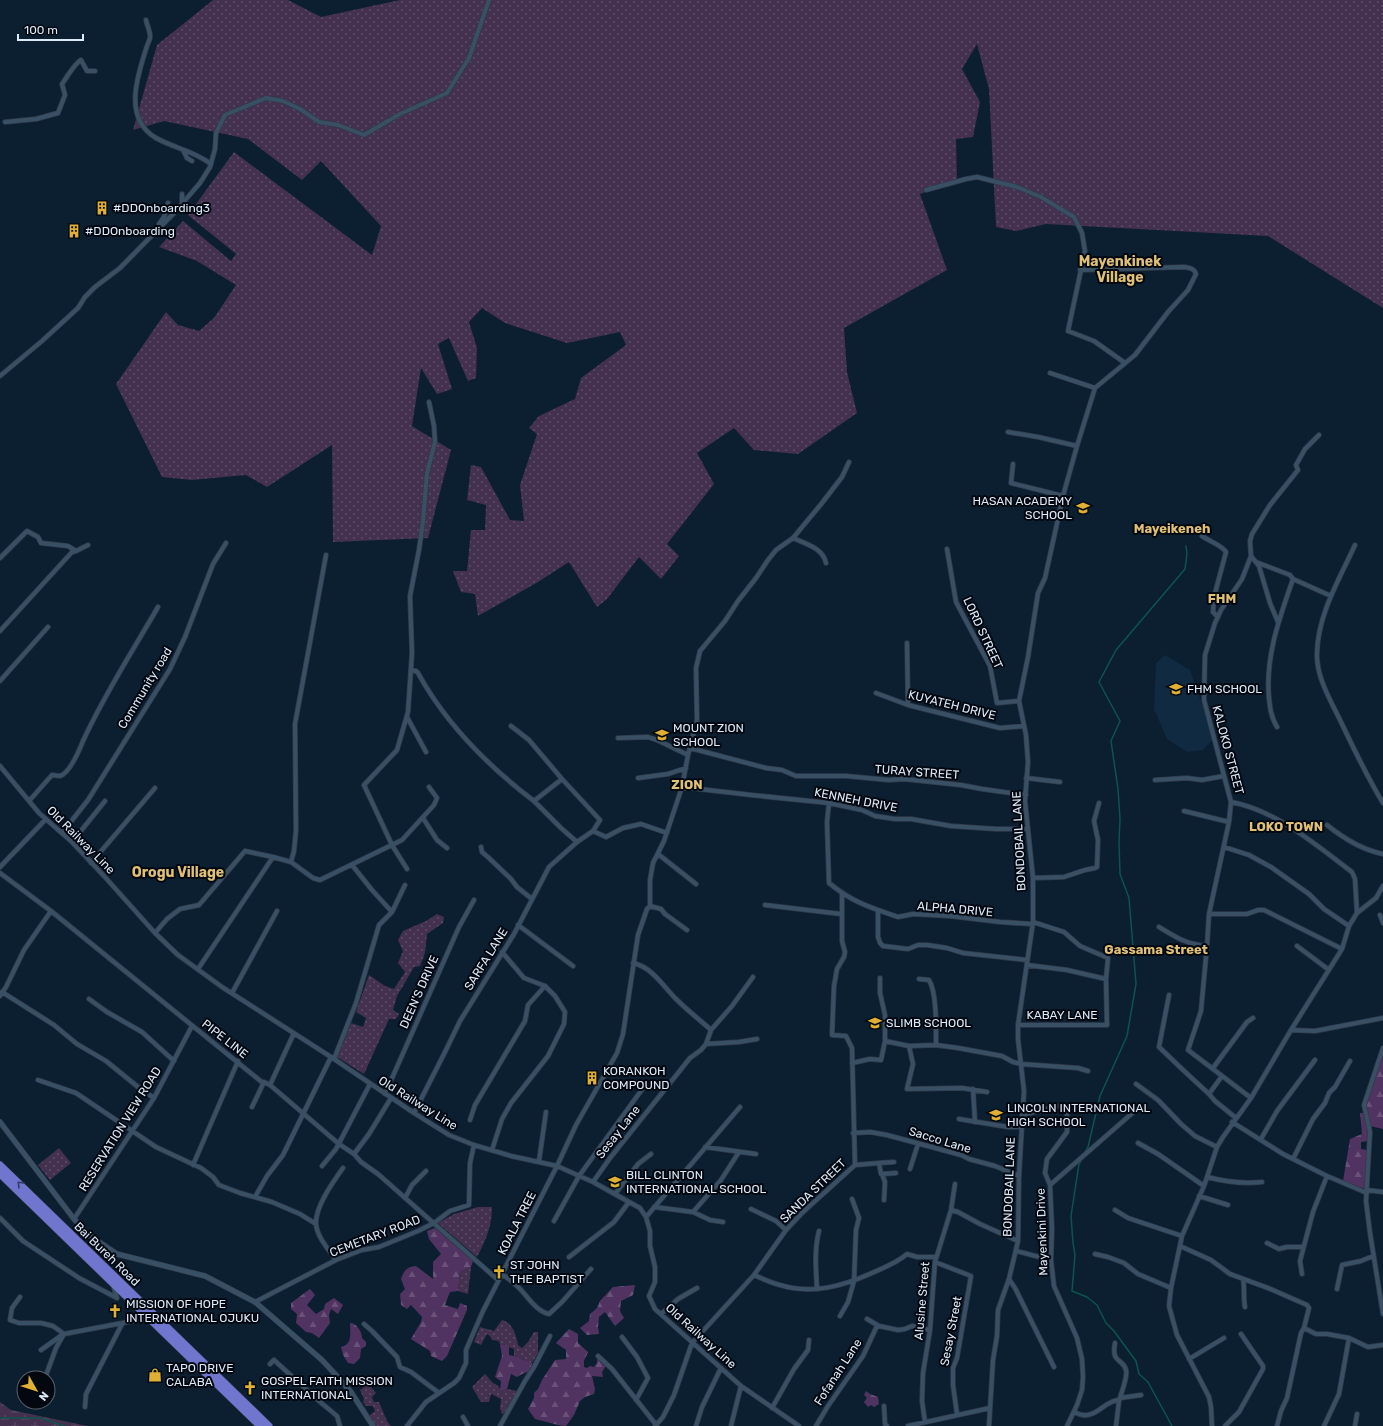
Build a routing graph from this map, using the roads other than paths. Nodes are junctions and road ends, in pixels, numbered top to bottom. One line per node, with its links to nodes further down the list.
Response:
1 (489, 0): 7 (street)
2 (146, 20): 5 (street)
3 (94, 71): 4 (street)
4 (5, 122)
5 (183, 150): 6 (street); 7 (street)
6 (192, 161)
7 (211, 164): 11 (street)
8 (926, 190): 13 (street)
9 (182, 194): 11 (street)
10 (168, 203): 12 (street)
11 (182, 203): 12 (street)
12 (160, 227): 16 (street)
13 (1080, 270): 14 (street); 14 (street)
14 (1125, 363): 17 (street)
15 (1050, 373): 17 (street)
16 (0, 376)
17 (1095, 388): 21 (street, BONDOBAIL LANE)
18 (429, 402): 45 (street)
19 (1008, 432): 21 (street)
20 (1319, 435): 33 (street, KALOKO STREET)
21 (1076, 446): 24 (street, BONDOBAIL LANE)
22 (849, 462): 26 (street)
23 (1013, 464): 24 (street)
24 (1064, 496): 48 (street, BONDOBAIL LANE)
25 (1202, 536): 40 (street)
26 (793, 538): 36 (street); 55 (street)
27 (226, 543): 84 (street, Community road)
28 (88, 545): 31 (street)
29 (1355, 545): 38 (street)
30 (946, 549): 48 (street, LORD STREET)
31 (76, 551): 34 (street); 43 (street)
32 (326, 555): 95 (street)
33 (1251, 556): 35 (street); 40 (street, KALOKO STREET)
34 (0, 558)
35 (1256, 562): 37 (street); 41 (street)
36 (826, 563)
37 (1293, 579): 38 (street); 41 (street)
38 (1331, 596): 76 (street)
39 (158, 607): 70 (street)
40 (1218, 617): 60 (street, KALOKO STREET)
41 (1278, 622): 53 (street)
42 (48, 627): 46 (street)
43 (0, 631)
44 (907, 643): 49 (street)
45 (411, 670): 50 (street); 71 (street)
46 (0, 681)
47 (876, 693): 49 (street, KUYATEH DRIVE)
48 (1019, 701): 52 (street, BONDOBAIL LANE)
49 (908, 706): 52 (street, KUYATEH DRIVE)
50 (407, 716): 56 (street); 88 (street)
51 (512, 726): 63 (street)
52 (1024, 726): 62 (street, BONDOBAIL LANE)
53 (1277, 727)
54 (618, 738): 57 (street)
55 (690, 748): 57 (street); 69 (street, TURAY STREET)
56 (426, 752)
57 (688, 755): 59 (street)
58 (0, 766): 70 (street, Old Railway Line)
59 (686, 768): 61 (street); 66 (street)
60 (1224, 776): 64 (street); 73 (street, KALOKO STREET)
61 (638, 778)
62 (1026, 778): 65 (street); 69 (street, BONDOBAIL LANE)
63 (562, 779): 71 (street); 83 (street)
64 (1155, 780)
65 (1060, 782)
66 (682, 786): 74 (street, KENNEH DRIVE); 85 (street)
67 (429, 787): 78 (street)
68 (155, 788): 96 (street)
69 (1026, 795): 82 (street, BONDOBAIL LANE)
70 (29, 800): 79 (street, Old Railway Line)
71 (534, 801): 87 (street)
72 (105, 802): 86 (street)
73 (1231, 802): 80 (street, KALOKO STREET); 114 (street)
74 (829, 803): 82 (street, KENNEH DRIVE); 105 (street, ALPHA DRIVE)
75 (1099, 803): 101 (street)
76 (1383, 803)
77 (1184, 811): 80 (street)
78 (423, 818): 88 (street); 91 (street)
79 (46, 819): 84 (street, Old Railway Line); 98 (street)
80 (1229, 822): 90 (street, KALOKO STREET)
81 (1327, 825): 93 (street)
82 (1027, 829): 101 (street, BONDOBAIL LANE)
83 (593, 831): 85 (street); 87 (street, SARFA LANE)
84 (62, 833): 86 (street, Old Railway Line)
85 (667, 833): 92 (street)
86 (72, 842): 96 (street, Old Railway Line)
87 (577, 842): 107 (street, SARFA LANE)
88 (392, 845): 97 (street); 99 (street)
89 (481, 847): 107 (street)
90 (1224, 847): 116 (street, KALOKO STREET); 121 (street)
91 (447, 848)
92 (658, 854): 102 (street); 109 (street)
93 (1383, 854)
94 (273, 857): 95 (street); 124 (street); 132 (street)
95 (291, 862): 97 (street)
96 (91, 863): 124 (street, Old Railway Line)
97 (352, 865): 113 (street)
98 (0, 867)
99 (407, 869)
100 (0, 873): 111 (street, PIPE LINE)
101 (1033, 878): 119 (street, BONDOBAIL LANE)
102 (696, 884)
103 (405, 885): 113 (street)
104 (1383, 886): 114 (street)
105 (842, 894): 110 (street, ALPHA DRIVE); 115 (street)
106 (474, 900): 174 (street, DEEN'S DRIVE)
107 (532, 900): 120 (street, SARFA LANE)
108 (765, 905): 115 (street)
109 (650, 906): 123 (street); 129 (street, KOALA TREE)
110 (878, 910): 119 (street, ALPHA DRIVE); 130 (street)
111 (51, 911): 140 (street); 146 (street, PIPE LINE)
112 (277, 911): 139 (street)
113 (392, 912): 156 (street)
114 (1357, 913): 121 (street)
115 (842, 914): 161 (street, SANDA STREET)
116 (1209, 914): 125 (street, KALOKO STREET); 127 (street)
117 (1380, 915): 118 (street)
118 (1383, 922)
119 (1032, 923): 130 (street, BONDOBAIL LANE); 137 (street, ALPHA DRIVE)
120 (518, 924): 128 (street, SARFA LANE); 131 (street)
121 (1349, 926): 127 (street)
122 (1159, 927): 125 (street)
123 (687, 930)
124 (156, 933): 132 (street, Old Railway Line)
125 (1207, 946): 163 (street, KALOKO STREET)
126 (1297, 946): 133 (street)
127 (1342, 949): 133 (street)
128 (502, 952): 138 (street); 184 (street, SARFA LANE)
129 (633, 963): 147 (street); 215 (street, KOALA TREE)
130 (1027, 963): 137 (street); 145 (street, BONDOBAIL LANE)
131 (573, 966)
132 (198, 969): 139 (street, Old Railway Line)
133 (1329, 970): 148 (street)
134 (753, 978): 147 (street)
135 (880, 978): 151 (street)
136 (919, 979): 153 (street)
137 (1106, 979): 145 (street, KABAY LANE)
138 (545, 986): 188 (street); 202 (street)
139 (232, 993): 149 (street, Old Railway Line)
140 (1, 994): 176 (street)
141 (1169, 995): 175 (street)
142 (89, 1000): 158 (street)
143 (1254, 1018): 163 (street)
144 (1383, 1018): 148 (street)
145 (1018, 1025): 162 (street, BONDOBAIL LANE)
146 (192, 1026): 158 (street, RESERVATION VIEW ROAD); 159 (street, PIPE LINE)
147 (712, 1030): 152 (street)
148 (1291, 1030): 178 (street)
149 (294, 1033): 156 (street, Old Railway Line); 168 (street)
150 (757, 1039): 152 (street)
151 (885, 1041): 154 (street); 161 (street)
152 (706, 1044): 226 (street, Sesay Lane)
153 (936, 1044): 154 (street); 162 (street)
154 (909, 1046): 172 (street)
155 (1383, 1048): 231 (street)
156 (332, 1058): 169 (street, Old Railway Line); 183 (street)
157 (1315, 1060): 195 (street)
158 (174, 1061): 176 (street, RESERVATION VIEW ROAD)
159 (238, 1061): 167 (street, PIPE LINE); 212 (street)
160 (1350, 1061): 207 (street)
161 (852, 1063): 194 (street, SANDA STREET)
162 (1021, 1064): 164 (street); 185 (street, BONDOBAIL LANE)
163 (1213, 1068): 165 (street)
164 (1088, 1071)
165 (1222, 1076): 175 (street); 178 (street)
166 (38, 1080): 193 (street)
167 (264, 1082): 168 (street, PIPE LINE); 179 (street)
168 (270, 1084): 183 (street, PIPE LINE)
169 (370, 1084): 174 (street, Old Railway Line); 197 (street)
170 (646, 1084): 222 (street)
171 (1136, 1084): 201 (street)
172 (973, 1089): 173 (street); 190 (street)
173 (987, 1092)
174 (385, 1094): 177 (street, Old Railway Line)
175 (1210, 1094): 186 (street)
176 (154, 1098): 193 (street, RESERVATION VIEW ROAD)
177 (391, 1098): 184 (street, Old Railway Line); 204 (street)
178 (1251, 1098): 186 (street)
179 (252, 1107)
180 (740, 1107): 200 (street)
181 (1137, 1109): 229 (street)
182 (546, 1112): 208 (street)
183 (304, 1113): 197 (street, PIPE LINE); 235 (street)
184 (414, 1114): 199 (street, Old Railway Line)
185 (1022, 1115): 192 (street, BONDOBAIL LANE); 229 (street, Mayenkini Drive)
186 (1236, 1118): 191 (street)
187 (959, 1119): 190 (street)
188 (470, 1120)
189 (0, 1122): 248 (street)
190 (975, 1122): 192 (street)
191 (1232, 1122): 195 (street); 201 (street)
192 (1022, 1127): 223 (street, BONDOBAIL LANE)
193 (132, 1131): 212 (street); 248 (street, RESERVATION VIEW ROAD)
194 (854, 1133): 198 (street, Sacco Lane); 213 (street, SANDA STREET)
195 (1260, 1139): 207 (street)
196 (1138, 1143): 230 (street)
197 (339, 1144): 204 (street, PIPE LINE); 214 (street)
198 (918, 1144): 217 (street); 223 (street, Sacco Lane)
199 (474, 1145): 202 (street, Old Railway Line); 251 (street, CEMETARY ROAD)
200 (705, 1147): 203 (street); 241 (street)
201 (1217, 1147): 225 (street)
202 (492, 1150): 208 (street, Old Railway Line)
203 (739, 1152): 206 (street); 245 (street)
204 (354, 1154): 236 (street, PIPE LINE)
205 (651, 1154): 233 (street)
206 (756, 1154)
207 (1293, 1159): 224 (street)
208 (539, 1161): 215 (street, Old Railway Line)
209 (894, 1162): 210 (street)
210 (879, 1163): 213 (street); 221 (street)
211 (0, 1165): 326 (highway, Bai Bureh Road, one-way to 211)
212 (194, 1165): 235 (street)
213 (855, 1165): 253 (street, SANDA STREET)
214 (322, 1166)
215 (557, 1166): 222 (street, Old Railway Line); 269 (street, KOALA TREE)
216 (343, 1168): 252 (street)
217 (910, 1170)
218 (426, 1171): 236 (street)
219 (896, 1173): 221 (street)
220 (0, 1174): 276 (highway, Bai Bureh Road)
221 (882, 1174): 238 (street)
222 (579, 1176): 226 (street, Old Railway Line); 249 (street)
223 (1019, 1176): 256 (street, BONDOBAIL LANE)
224 (1327, 1176): 231 (street); 259 (street)
225 (1207, 1177): 227 (street); 230 (street)
226 (593, 1182): 233 (street, Old Railway Line)
227 (1262, 1182)
228 (955, 1184): 243 (street, Alusine Street)
229 (1050, 1185): 266 (street, Mayenkini Drive)
230 (1204, 1186): 234 (street)
231 (1367, 1191): 232 (street); 263 (street)
232 (1383, 1192)
233 (615, 1194): 239 (street, Old Railway Line)
234 (1199, 1196): 240 (street); 255 (street)
235 (255, 1197): 252 (street)
236 (405, 1198): 251 (street, PIPE LINE)
237 (852, 1199): 275 (street)
238 (884, 1200)
239 (629, 1202): 246 (street, Old Railway Line); 262 (street)
240 (1228, 1205)
241 (654, 1207): 245 (street); 246 (street)
242 (751, 1209): 253 (street)
243 (951, 1210): 256 (street); 264 (street, Alusine Street)
244 (1115, 1210): 255 (street)
245 (693, 1212): 250 (street)
246 (646, 1217): 285 (street, Old Railway Line)
247 (0, 1218): 276 (street)
248 (74, 1220): 282 (street)
249 (554, 1221)
250 (723, 1222)
251 (434, 1223): 265 (street, CEMETARY ROAD); 274 (street, PIPE LINE)
252 (316, 1224): 265 (street)
253 (786, 1230): 271 (street, SANDA STREET)
254 (819, 1231): 279 (street)
255 (1182, 1236): 258 (street)
256 (1018, 1241): 260 (street, BONDOBAIL LANE)
257 (1267, 1243): 259 (street)
258 (1180, 1246): 273 (street); 278 (street)
259 (1304, 1247): 270 (street)
260 (1016, 1251): 266 (street); 272 (street, BONDOBAIL LANE)
261 (1096, 1254): 278 (street)
262 (569, 1256)
263 (1373, 1256): 280 (street); 284 (street)
264 (936, 1257): 267 (street, Alusine Street); 275 (street)
265 (336, 1260): 282 (street, CEMETARY ROAD)
266 (1051, 1260): 320 (street, Mayenkini Drive)
267 (935, 1262): 293 (street, Alusine Street); 321 (street, Sesay Street)
268 (591, 1270): 269 (street)
269 (502, 1274): 274 (street, KOALA TREE)
270 (1302, 1274)
271 (754, 1275): 279 (street); 301 (street, SANDA STREET)
272 (1009, 1279): 308 (street); 319 (street, BONDOBAIL LANE)
273 (1243, 1279): 283 (street); 292 (street)
274 (498, 1280): 312 (street, KOALA TREE)
275 (854, 1281): 279 (street); 286 (street)
276 (112, 1282): 287 (highway, Bai Bureh Road)
277 (697, 1288): 285 (street)
278 (1171, 1288): 306 (street)
279 (817, 1289)
280 (1337, 1290)
281 (20, 1297): 294 (street)
282 (255, 1302): 328 (street)
283 (1245, 1306)
284 (1383, 1313)
285 (661, 1314): 301 (street, Old Railway Line)
286 (840, 1316)
287 (149, 1318): 289 (street); 325 (highway, Bai Bureh Road)
288 (867, 1318): 291 (street)
289 (122, 1324): 294 (street); 316 (street)
290 (364, 1324): 312 (street)
291 (878, 1327): 293 (street); 336 (street, Fofanah Lane)
292 (1304, 1328): 299 (street); 344 (street)
293 (930, 1330): 324 (street, Alusine Street)
294 (64, 1334): 304 (street); 310 (street)
295 (1241, 1334): 343 (street)
296 (550, 1336): 331 (street)
297 (622, 1337): 315 (street)
298 (1224, 1338): 306 (street)
299 (1349, 1338): 303 (street); 345 (street)
300 (809, 1340): 318 (street)
301 (692, 1343): 309 (street, Old Railway Line); 332 (street)
302 (1115, 1343): 314 (street)
303 (1383, 1345)
304 (41, 1350)
305 (598, 1356): 315 (street)
306 (1189, 1359): 342 (street)
307 (270, 1364): 327 (street)
308 (1054, 1367)
309 (721, 1368): 311 (street, Old Railway Line); 333 (street)
310 (47, 1370)
311 (741, 1386): 318 (street, Old Railway Line); 334 (street)
312 (439, 1393): 329 (street, KOALA TREE)
313 (1141, 1395): 314 (street)
314 (1120, 1399): 320 (street); 341 (street)
315 (636, 1400): 332 (street)
316 (85, 1406)
317 (884, 1406): 337 (street)
318 (772, 1408): 335 (street, Old Railway Line)
319 (990, 1408): 321 (street); 339 (street, BONDOBAIL LANE)
320 (1074, 1412): 340 (street, Mayenkini Drive)
321 (957, 1414): 324 (street)
322 (1357, 1414): 346 (street)
323 (463, 1417): 330 (street)
324 (926, 1422): 338 (street)
325 (260, 1426)
326 (268, 1426)
327 (340, 1426)
328 (373, 1426)
329 (407, 1426)
330 (468, 1426)
331 (500, 1426)
332 (656, 1426)
333 (696, 1426)
334 (731, 1426)
335 (800, 1426)
336 (816, 1426)
337 (887, 1426)
338 (908, 1426)
339 (989, 1426)
340 (1067, 1426)
341 (1116, 1426)
342 (1212, 1426)
343 (1226, 1426)
344 (1277, 1426)
345 (1324, 1426)
346 (1355, 1426)

